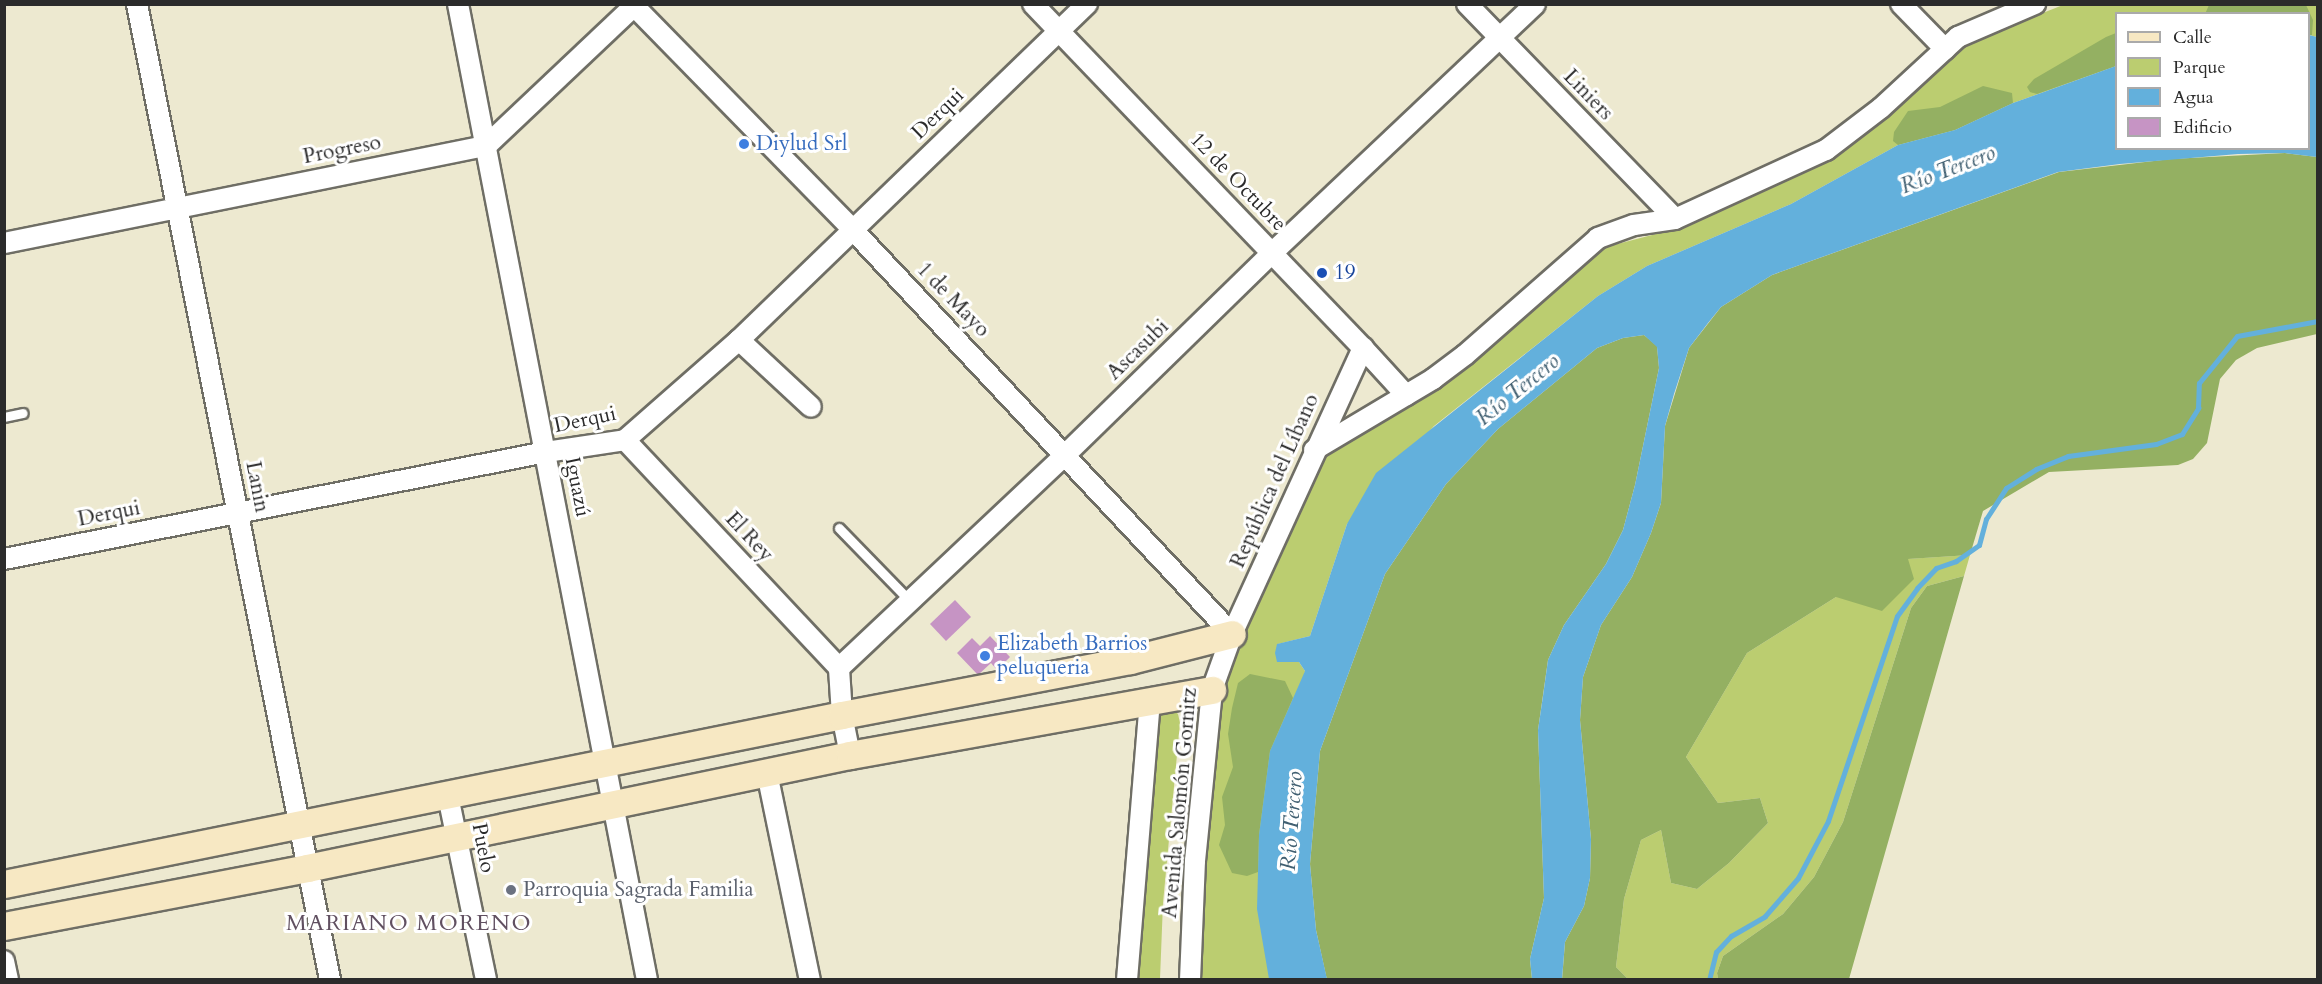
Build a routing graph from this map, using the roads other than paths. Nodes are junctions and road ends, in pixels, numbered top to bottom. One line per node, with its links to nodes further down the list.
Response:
1 (137, 4): 14 (street, Lanin)
2 (458, 4): 13 (street, Iguazú)
3 (1033, 4): 10 (street, 12 de Octubre)
4 (1087, 4): 10 (street, Derqui)
5 (1467, 4): 11 (street, Liniers)
6 (1535, 4): 11 (street, Ascasubi)
7 (1901, 4): 12 (street)
8 (2035, 4): 12 (street)
9 (634, 5): 13 (street); 16 (street, 1 de Mayo)
10 (1059, 32): 16 (street, Derqui); 18 (street, 12 de Octubre)
11 (1499, 38): 15 (street, Liniers); 18 (street, Ascasubi)
12 (1945, 50): 15 (street)
13 (486, 146): 14 (street, Progreso); 27 (street, Iguazú)
14 (176, 207): 17 (street, Progreso); 29 (street, Lanin)
15 (1675, 219): 21 (street)
16 (853, 230): 19 (street, Derqui); 28 (street, 1 de Mayo)
17 (4, 243)
18 (1272, 253): 20 (street, 12 de Octubre); 28 (street, Ascasubi)
19 (739, 340): 22 (street); 25 (street, Derqui)
20 (1363, 348): 21 (street, 12 de Octubre); 26 (street, República del Líbano)
21 (1406, 395): 26 (street)
22 (811, 407)
23 (23, 413): 24 (lane)
24 (4, 417)
25 (625, 440): 27 (street, Derqui); 34 (street, El Rey)
26 (1314, 450): 33 (street, República del Líbano)
27 (546, 452): 29 (street, Derqui); 39 (street, Iguazú)
28 (1066, 454): 32 (street, Ascasubi); 33 (street, 1 de Mayo)
29 (238, 514): 31 (street, Derqui); 43 (street, Lanin)
30 (839, 528): 32 (lane)
31 (4, 560)
32 (910, 601): 34 (street, Ascasubi)
33 (1232, 634): 35 (street, Avenida Salomón Gornitz); 37 (main road)
34 (839, 668): 37 (street)
35 (1212, 690): 36 (main road); 55 (street, Avenida Salomón Gornitz)
36 (1150, 700): 38 (main road); 54 (street)
37 (842, 715): 38 (street); 39 (main road)
38 (850, 755): 40 (main road)
39 (605, 763): 41 (main road); 42 (street, Iguazú)
40 (767, 772): 42 (main road); 53 (street)
41 (448, 796): 43 (main road); 44 (street, Puelo)
42 (612, 806): 44 (main road); 52 (street, Iguazú)
43 (299, 827): 45 (street, Lanin); 46 (main road)
44 (456, 838): 45 (main road); 51 (street, Puelo)
45 (307, 868): 47 (main road); 50 (street, Lanin)
46 (4, 884)
47 (4, 926)
48 (4, 961): 49 (street)
49 (9, 980)
50 (330, 980)
51 (486, 980)
52 (647, 980)
53 (810, 980)
54 (1127, 980)
55 (1190, 980)

